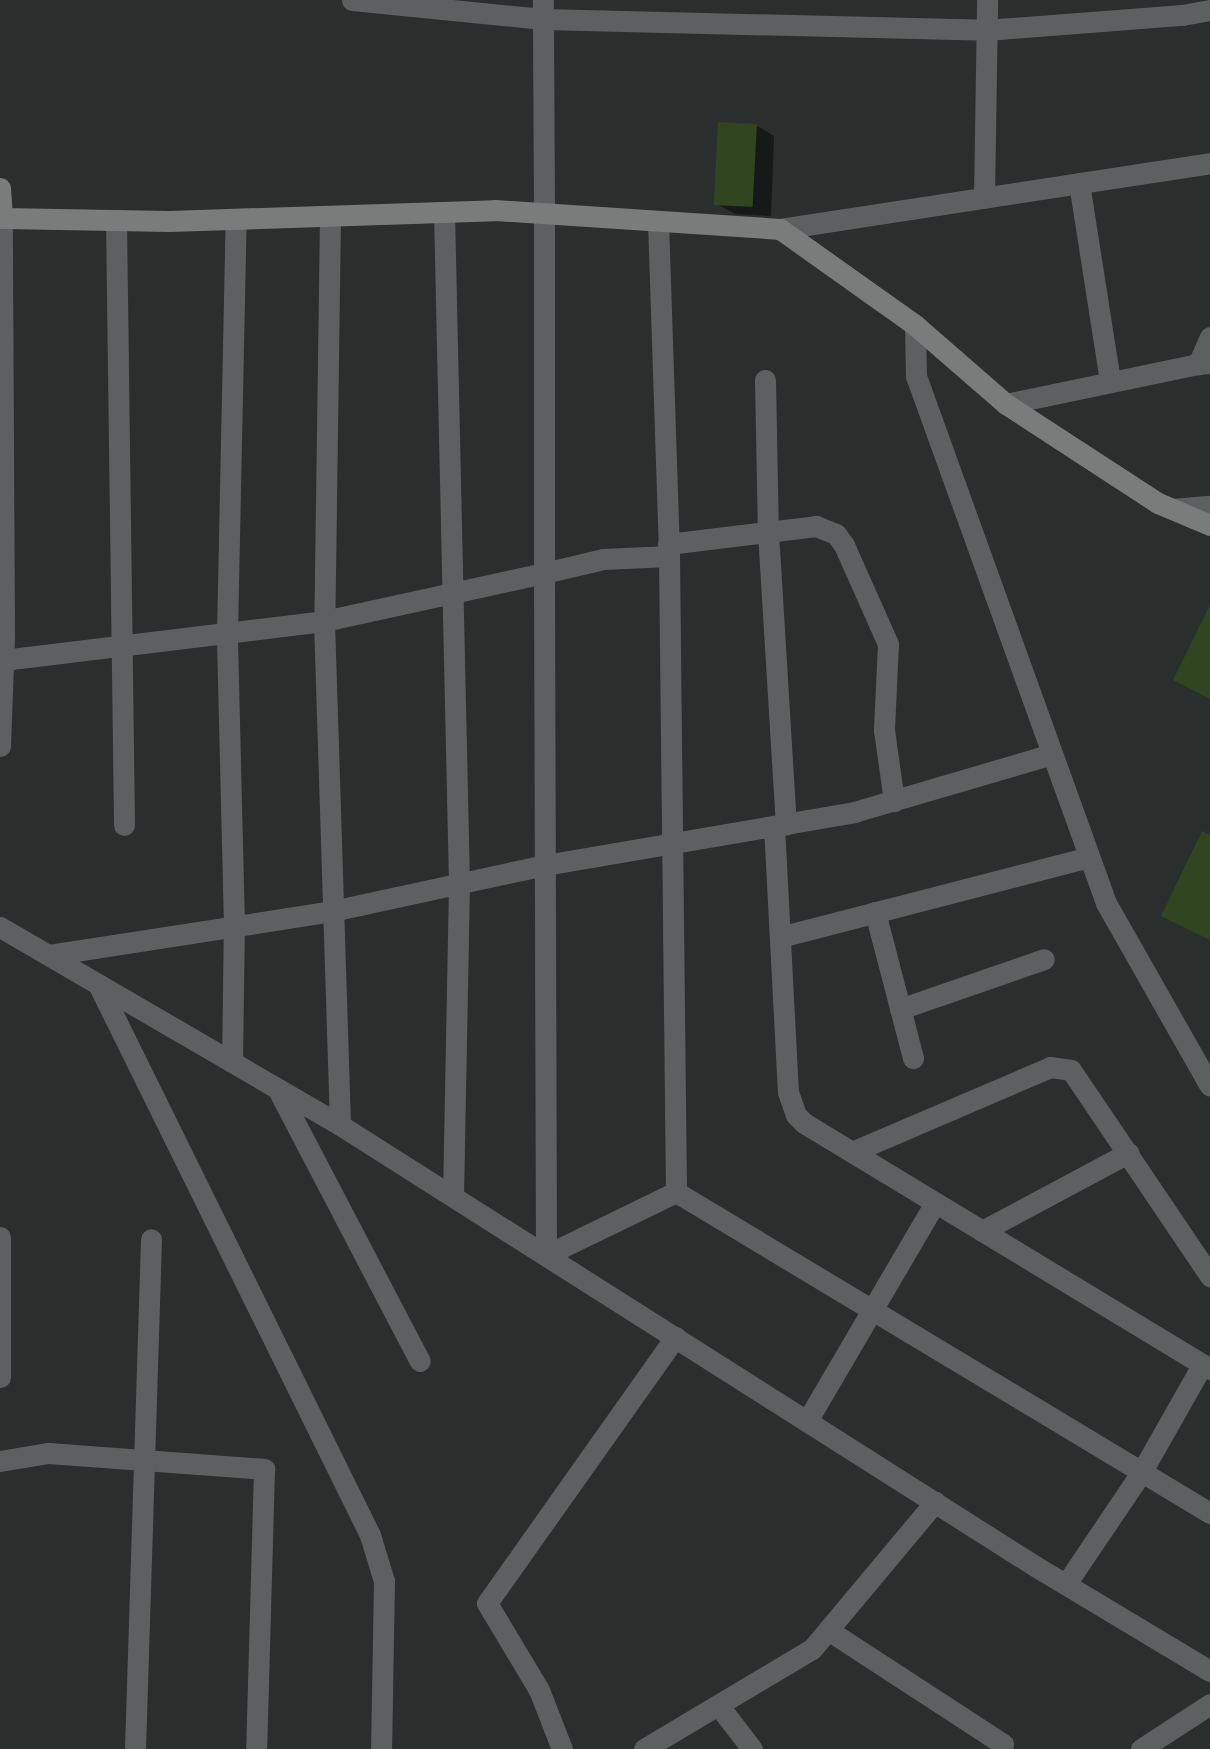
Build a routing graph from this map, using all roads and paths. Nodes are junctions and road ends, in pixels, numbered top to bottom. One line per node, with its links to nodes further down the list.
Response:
1 (352, 0): 3 (street)
2 (987, 0): 5 (street)
3 (543, 9): 5 (street); 11 (street)
4 (1210, 10): 5 (street)
5 (986, 30): 9 (street)
6 (1210, 163): 7 (street)
7 (1079, 183): 9 (street); 23 (street)
8 (0, 188): 13 (street)
9 (984, 198): 17 (street)
10 (444, 212): 11 (street); 12 (street); 31 (street)
11 (544, 213): 16 (street); 30 (street)
12 (330, 216): 14 (street); 32 (street)
13 (2, 218): 15 (street); 20 (street)
14 (236, 219): 15 (street); 33 (street)
15 (117, 220): 34 (street)
16 (658, 221): 17 (street); 29 (street)
17 (780, 229): 18 (street)
18 (915, 325): 24 (street); 37 (street)
19 (1210, 337): 21 (street)
20 (1, 338): 35 (street)
21 (1204, 363): 23 (street)
22 (765, 380): 28 (street)
23 (1110, 382): 24 (street)
24 (1006, 404): 26 (street)
25 (1210, 506): 26 (street)
26 (1172, 509): 27 (street)
27 (1210, 525)
28 (768, 531): 29 (street); 38 (street); 40 (street)
29 (668, 550): 30 (street); 41 (street)
30 (544, 573): 31 (street); 43 (street)
31 (453, 592): 32 (street); 44 (street)
32 (324, 621): 33 (street); 45 (street)
33 (228, 633): 34 (street); 47 (street)
34 (121, 646): 35 (street); 39 (street)
35 (3, 660): 36 (street)
36 (0, 746)
37 (1052, 754): 38 (street); 42 (street)
38 (894, 801): 40 (street)
39 (124, 824)
40 (780, 825): 41 (street); 49 (street)
41 (670, 845): 43 (street); 61 (street)
42 (1089, 857): 46 (street); 56 (street)
43 (545, 865): 44 (street); 67 (street)
44 (459, 884): 45 (street); 62 (street)
45 (332, 911): 47 (street); 58 (street)
46 (875, 912): 49 (street); 53 (street)
47 (234, 926): 50 (street); 55 (street)
48 (0, 927): 50 (street)
49 (780, 937): 59 (street)
50 (49, 955): 52 (street)
51 (1044, 959): 53 (street)
52 (98, 984): 55 (street); 88 (street)
53 (900, 1009): 54 (street)
54 (913, 1058)
55 (232, 1062): 57 (street)
56 (1210, 1086)
57 (276, 1088): 58 (street); 71 (street)
58 (340, 1125): 62 (street)
59 (852, 1152): 60 (street); 63 (street)
60 (1128, 1153): 64 (street); 68 (street)
61 (676, 1192): 67 (street); 69 (street)
62 (453, 1196): 67 (street)
63 (935, 1203): 64 (street); 69 (street)
64 (982, 1231): 72 (street)
65 (0, 1237): 73 (street)
66 (151, 1238): 75 (street)
67 (545, 1255): 70 (street)
68 (1210, 1276)
69 (873, 1310): 74 (street); 77 (street)
70 (675, 1337): 74 (street); 89 (street)
71 (420, 1360)
72 (1206, 1367): 77 (street)
73 (0, 1377)
74 (807, 1421): 78 (street)
75 (144, 1460): 76 (street); 86 (street); 87 (street)
76 (0, 1461)
77 (1141, 1473): 79 (street); 80 (street)
78 (934, 1502): 80 (street); 81 (street)
79 (1210, 1513)
80 (1066, 1584): 82 (street)
81 (828, 1630): 84 (street); 85 (street)
82 (1210, 1671)
83 (1210, 1704): 92 (street)
84 (719, 1706): 90 (street); 91 (street)
85 (1003, 1744)
86 (135, 1749)
87 (256, 1749)
88 (381, 1749)
89 (562, 1749)
90 (645, 1749)
91 (752, 1749)
92 (1141, 1749)

